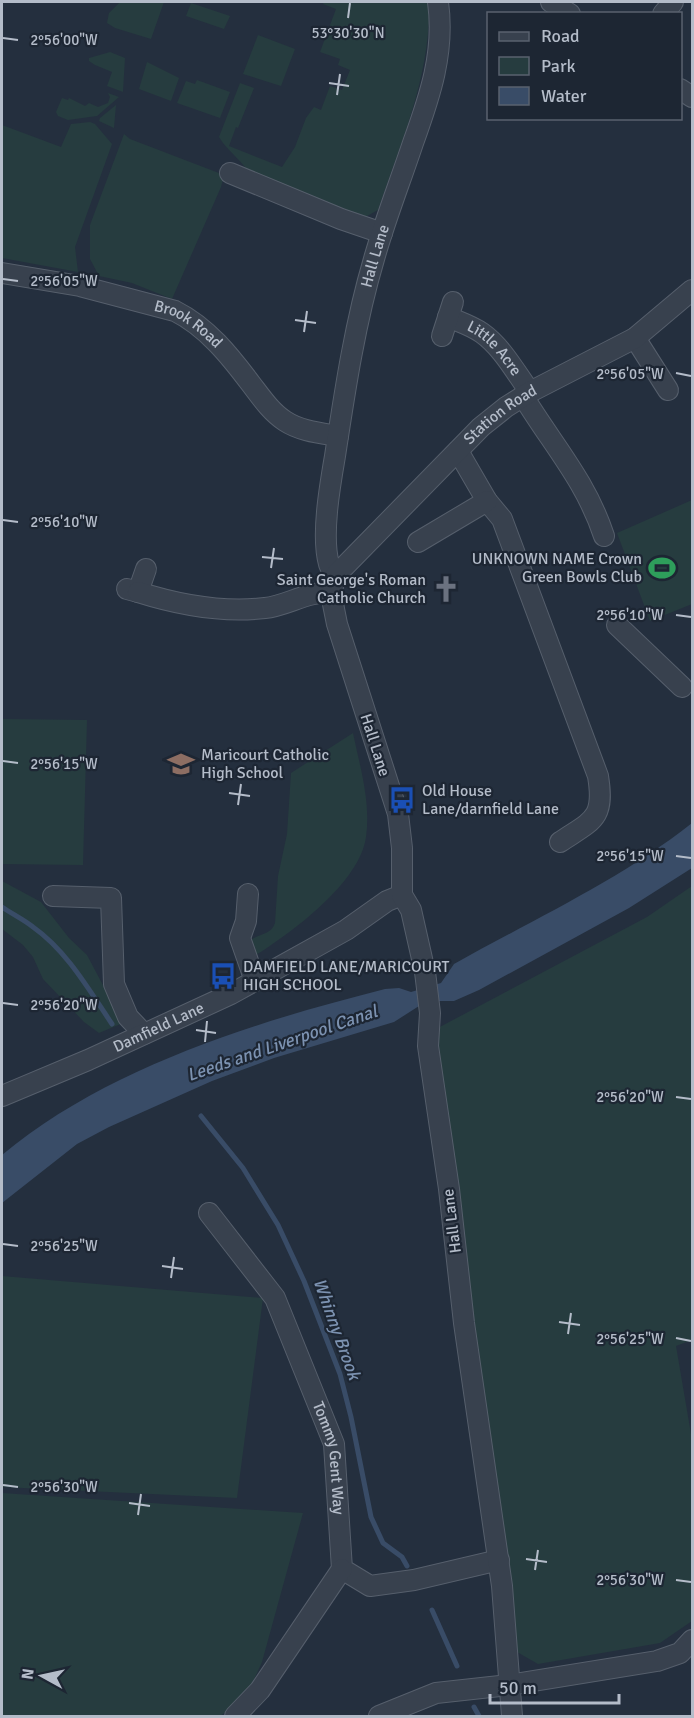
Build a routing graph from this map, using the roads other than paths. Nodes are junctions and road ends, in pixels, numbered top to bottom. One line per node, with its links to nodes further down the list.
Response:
1 (438, 2): 5 (street, Hall Lane)
2 (551, 2): 3 (street)
3 (567, 12)
4 (230, 173): 5 (street)
5 (382, 233): 12 (street, Hall Lane)
6 (2, 273): 12 (street, Brook Road)
7 (693, 290): 9 (street, Station Road)
8 (448, 318): 11 (street, Little Acre)
9 (634, 338): 10 (street); 11 (street, Station Road)
10 (668, 390)
11 (527, 394): 13 (street, Station Road); 15 (street, Little Acre)
12 (338, 436): 18 (street, Hall Lane)
13 (458, 451): 14 (street); 18 (street, Station Road)
14 (487, 501): 16 (street); 21 (street)
15 (603, 536)
16 (418, 542)
17 (146, 569): 18 (street)
18 (334, 585): 23 (street, Hall Lane)
19 (617, 625): 20 (street)
20 (682, 687)
21 (560, 842)
22 (248, 894): 25 (street)
23 (402, 895): 25 (street, Damfield Lane); 29 (street, Hall Lane)
24 (53, 896): 26 (street)
25 (255, 981): 26 (street, Damfield Lane)
26 (144, 1034): 27 (street, Damfield Lane)
27 (2, 1096)
28 (209, 1213): 30 (street, Tommy Gent Way)
29 (499, 1560): 30 (street); 32 (street, Hall Lane)
30 (342, 1569): 33 (street)
31 (693, 1640): 32 (street)
32 (509, 1685): 34 (street); 35 (street, Hall Lane)
33 (235, 1716)
34 (380, 1716)
35 (512, 1716)

